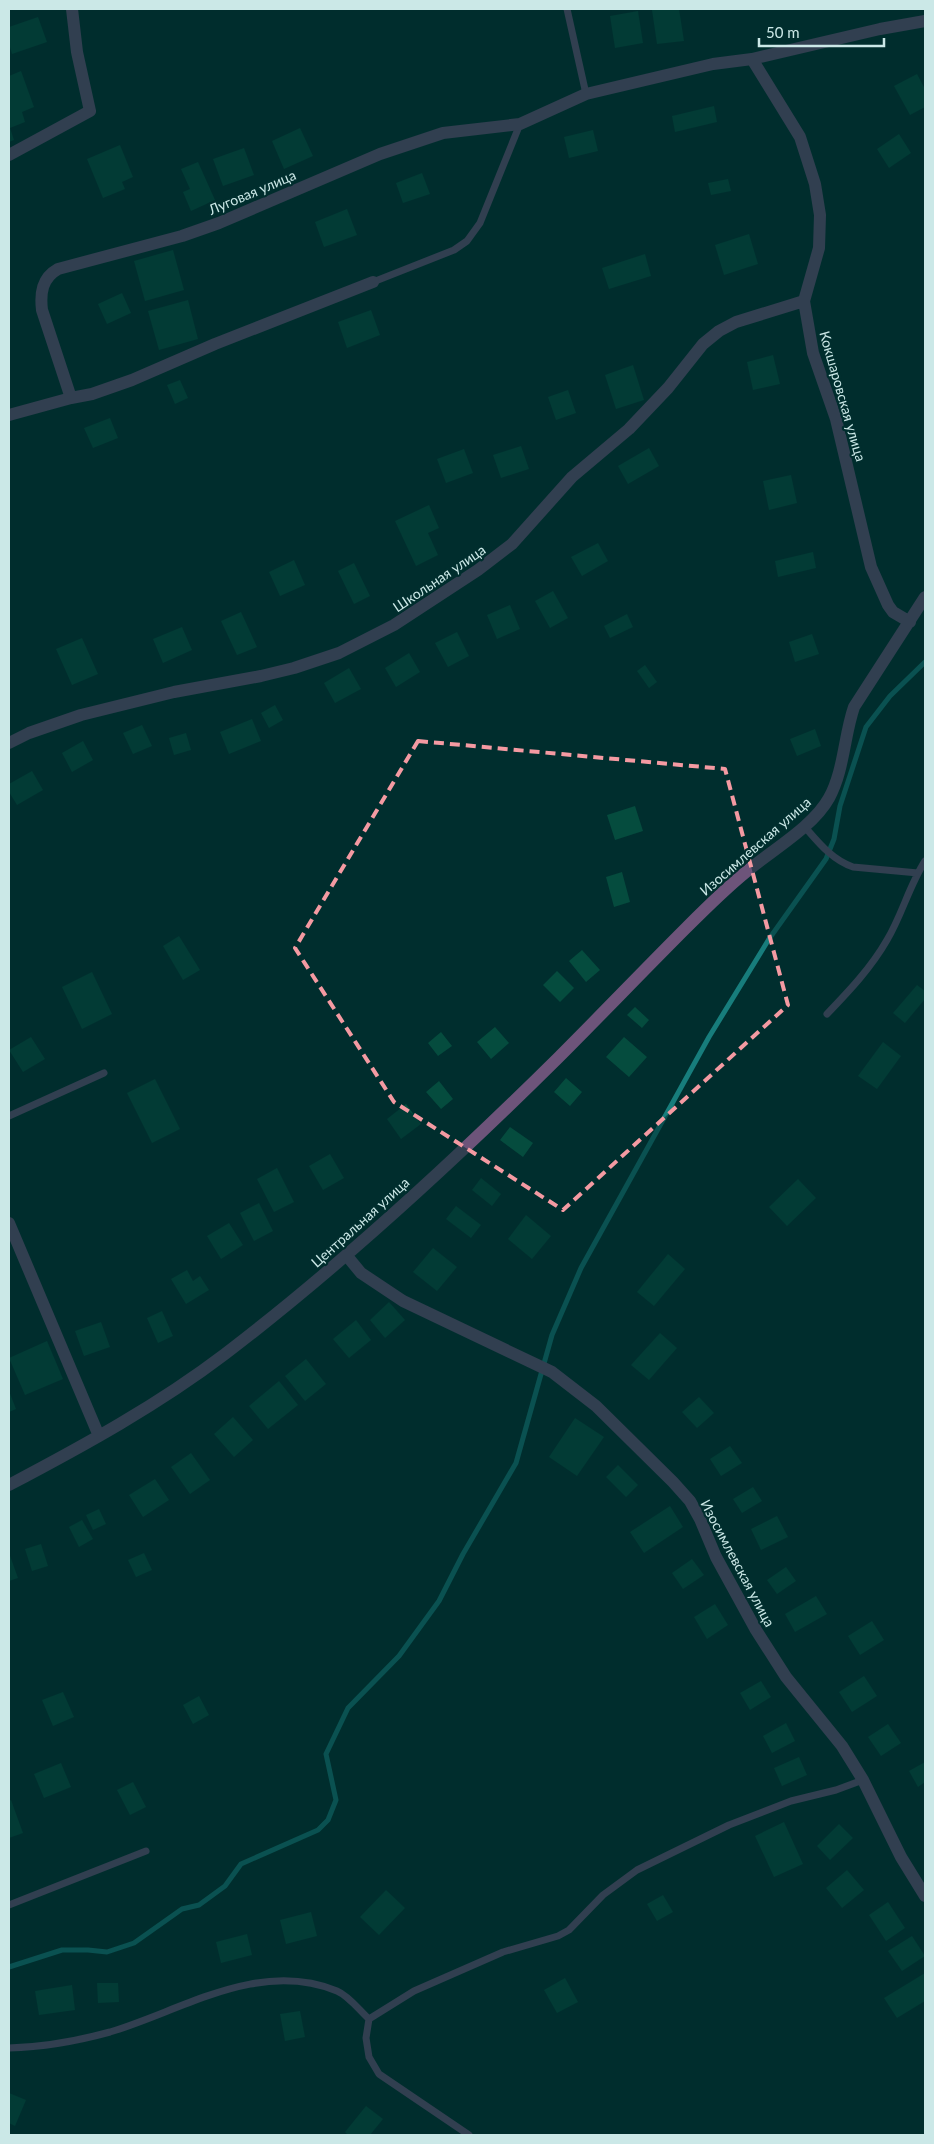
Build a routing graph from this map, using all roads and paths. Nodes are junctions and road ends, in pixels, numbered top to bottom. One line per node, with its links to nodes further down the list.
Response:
1 (72, 9): 7 (street)
2 (567, 9): 5 (lane)
3 (925, 21): 4 (street, Луговая улица)
4 (752, 59): 5 (street, Луговая улица); 9 (street, Кокшаровская улица)
5 (586, 94): 6 (street, Луговая улица)
6 (520, 124): 8 (lane); 10 (street, Луговая улица)
7 (9, 155)
8 (373, 282): 10 (street)
9 (804, 302): 13 (street, Кокшаровская улица); 14 (street, Школьная улица)
10 (71, 398): 11 (street)
11 (9, 415)
12 (925, 598): 13 (street, Изосимлевская улица)
13 (910, 622): 15 (street, Изосимлевская улица)
14 (9, 743)
15 (804, 826): 17 (lane); 18 (street, Изосимлевская улица)
16 (925, 861): 17 (lane)
17 (918, 873): 19 (lane)
18 (687, 927): 23 (street, Центральная улица)
19 (827, 1014)
20 (104, 1072): 21 (lane)
21 (9, 1116)
22 (9, 1223): 24 (street)
23 (347, 1256): 24 (street, Центральная улица); 26 (street, Изосимлевская улица)
24 (99, 1436): 25 (street, Центральная улица)
25 (9, 1485)
26 (863, 1780): 28 (street, Изосимлевская улица); 30 (lane)
27 (146, 1851): 29 (lane)
28 (925, 1896)
29 (9, 1906)
30 (368, 2019): 31 (lane); 32 (lane)
31 (9, 2048)
32 (469, 2135)

